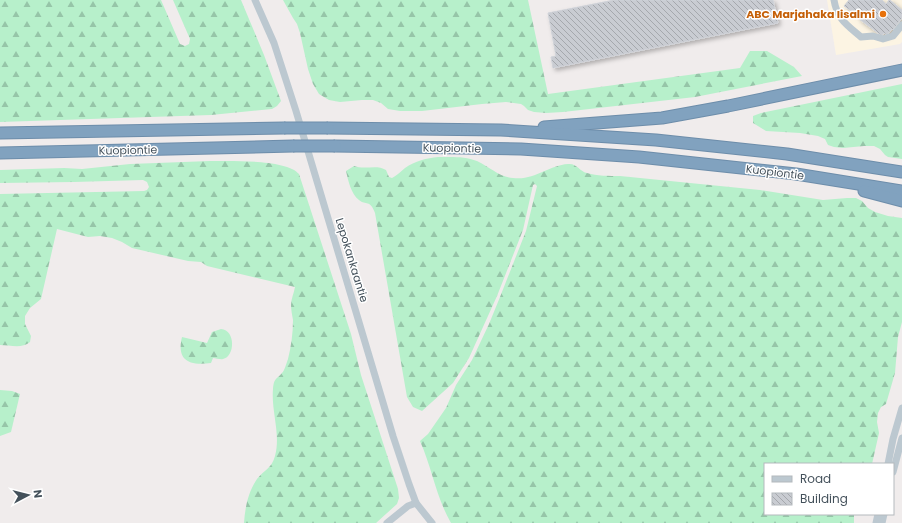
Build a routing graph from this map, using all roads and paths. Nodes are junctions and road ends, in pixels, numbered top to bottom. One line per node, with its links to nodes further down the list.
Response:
1 (256, 0): 16 (street, Lepokankaantie)
2 (834, 0): 3 (street)
3 (902, 26)
4 (902, 70): 5 (highway)
5 (501, 130): 6 (highway, Kuopiontie, bridge); 8 (highway, Kuopiontie)
6 (0, 133)
7 (0, 153): 9 (highway, Kuopiontie, bridge)
8 (902, 172)
9 (796, 174): 10 (highway, Kuopiontie); 11 (highway)
10 (902, 191)
11 (902, 201)
12 (902, 408): 14 (street)
13 (902, 438): 15 (street)
14 (888, 463)
15 (894, 468)
16 (416, 503): 17 (street); 18 (street, Lepokankaantie)
17 (387, 523)
18 (432, 523)

